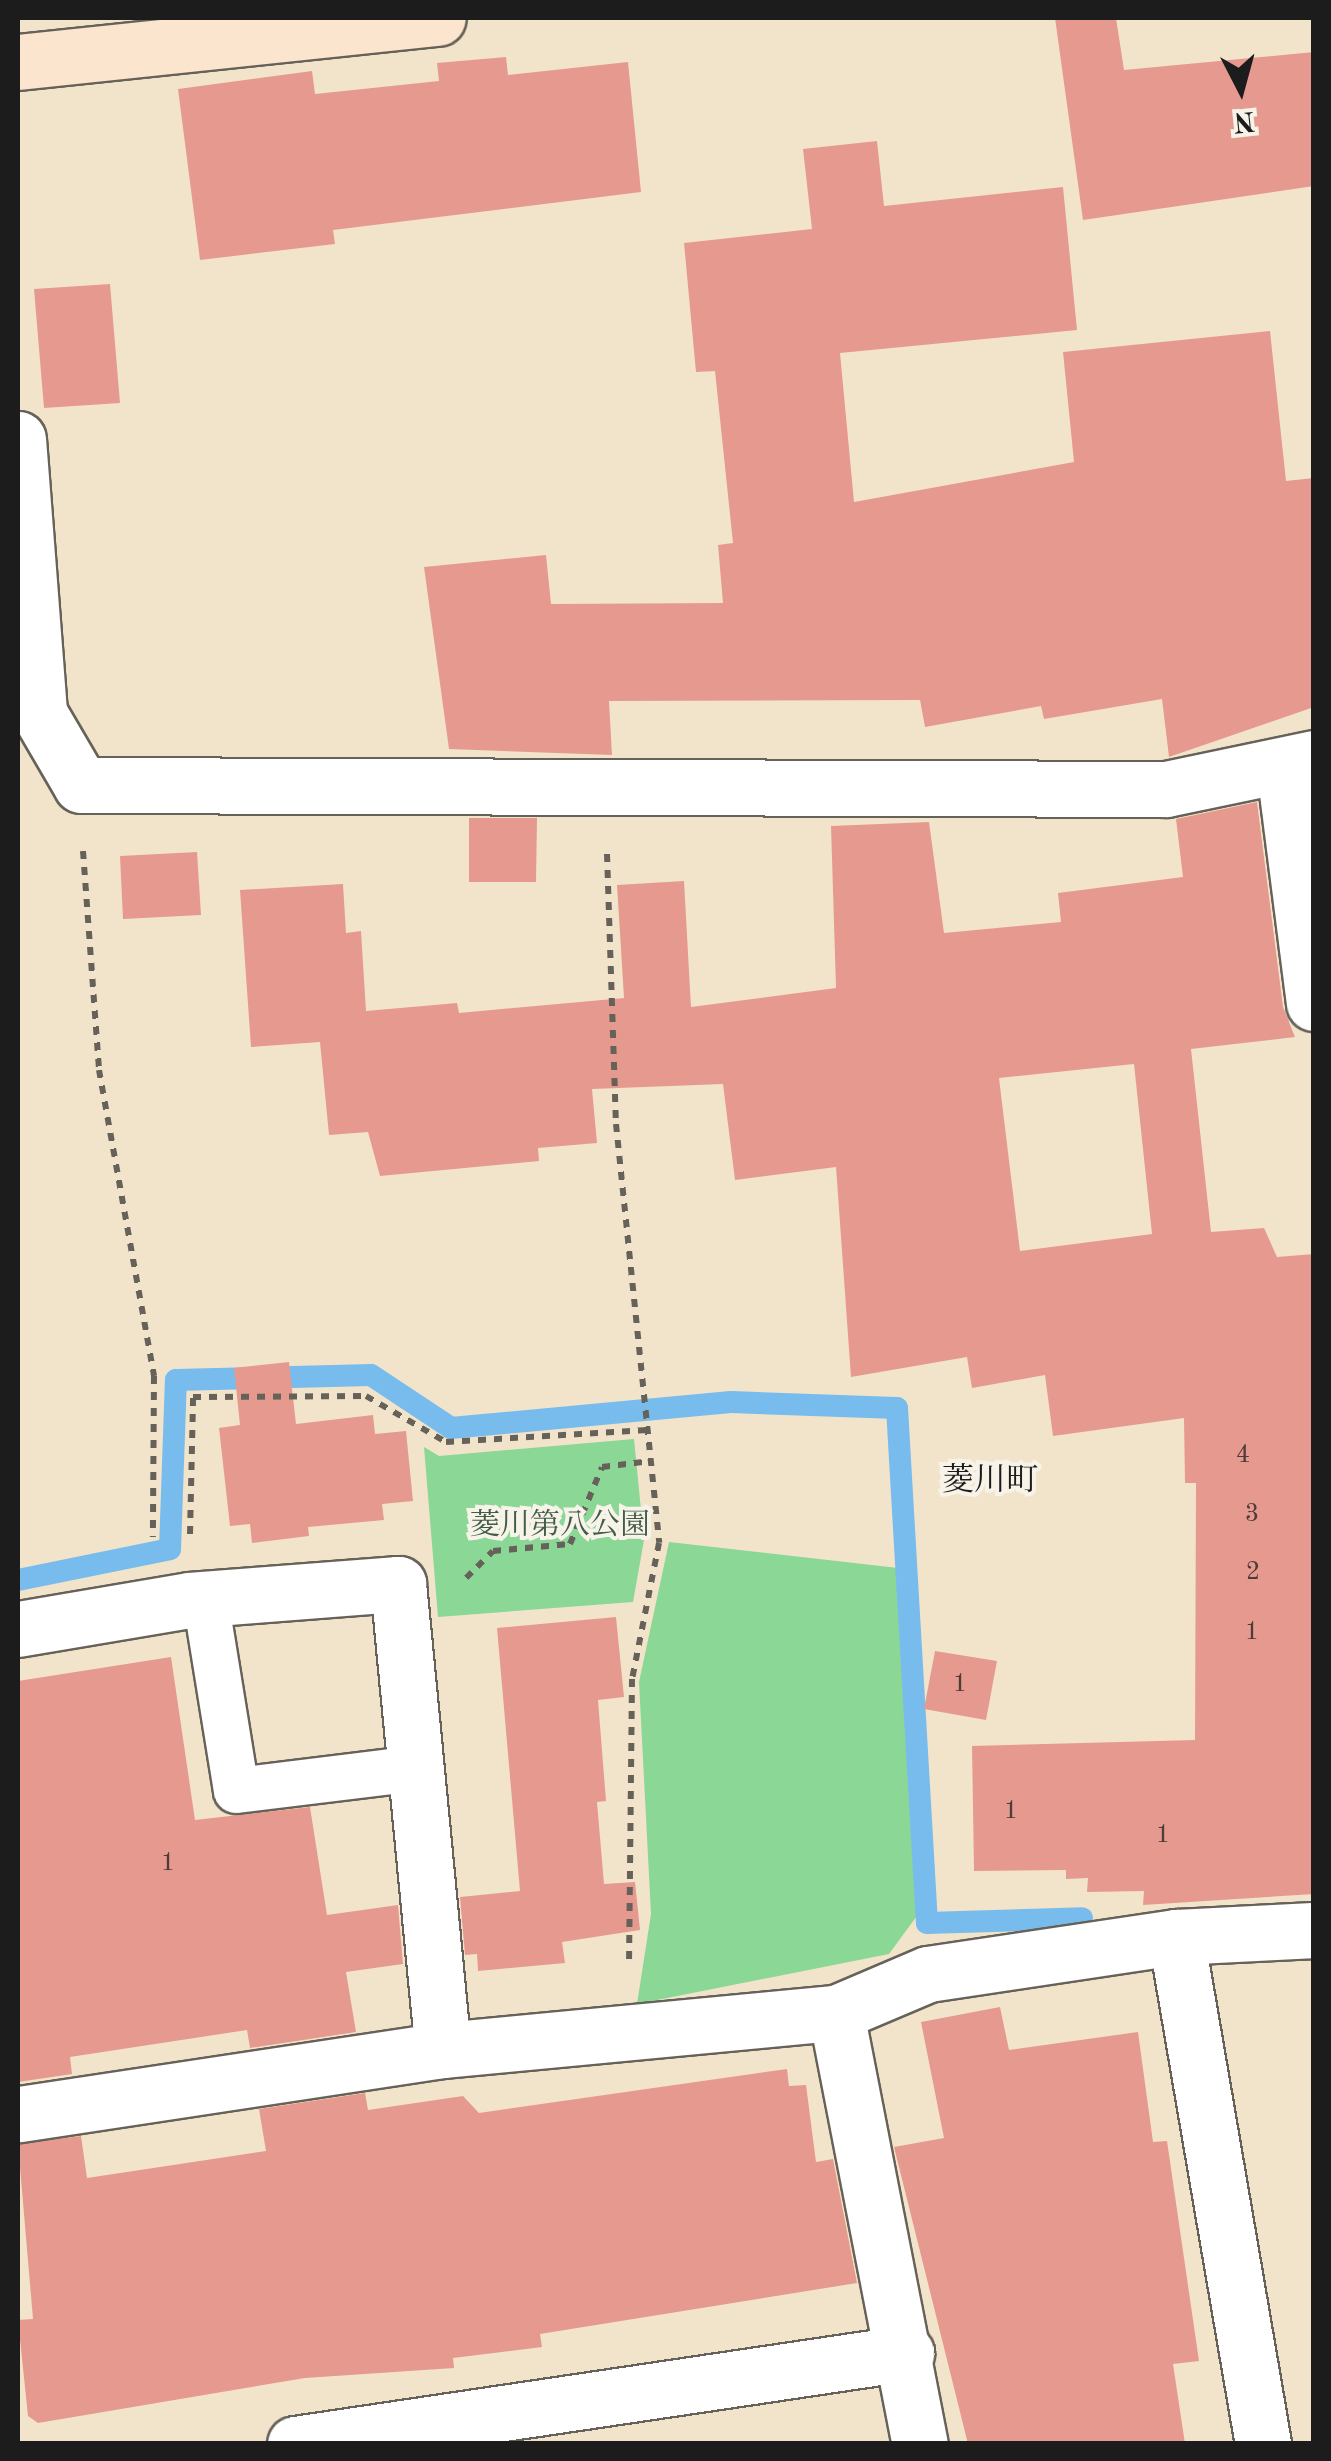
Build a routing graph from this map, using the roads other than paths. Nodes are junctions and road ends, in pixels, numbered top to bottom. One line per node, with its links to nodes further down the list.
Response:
1 (438, 18): 2 (main road)
2 (18, 62)
3 (19, 468): 4 (street)
4 (1299, 764): 5 (street)
5 (1314, 1003)
6 (197, 1600): 7 (street); 8 (lane); 8 (street)
7 (18, 1629)
8 (415, 1768): 12 (street)
9 (1314, 1930): 10 (street)
10 (1176, 1938): 11 (street); 17 (street)
11 (836, 2012): 12 (street); 14 (street)
12 (443, 2050): 13 (street)
13 (18, 2114)
14 (906, 2353): 15 (street); 16 (street)
15 (295, 2444)
16 (920, 2444)
17 (1262, 2444)

